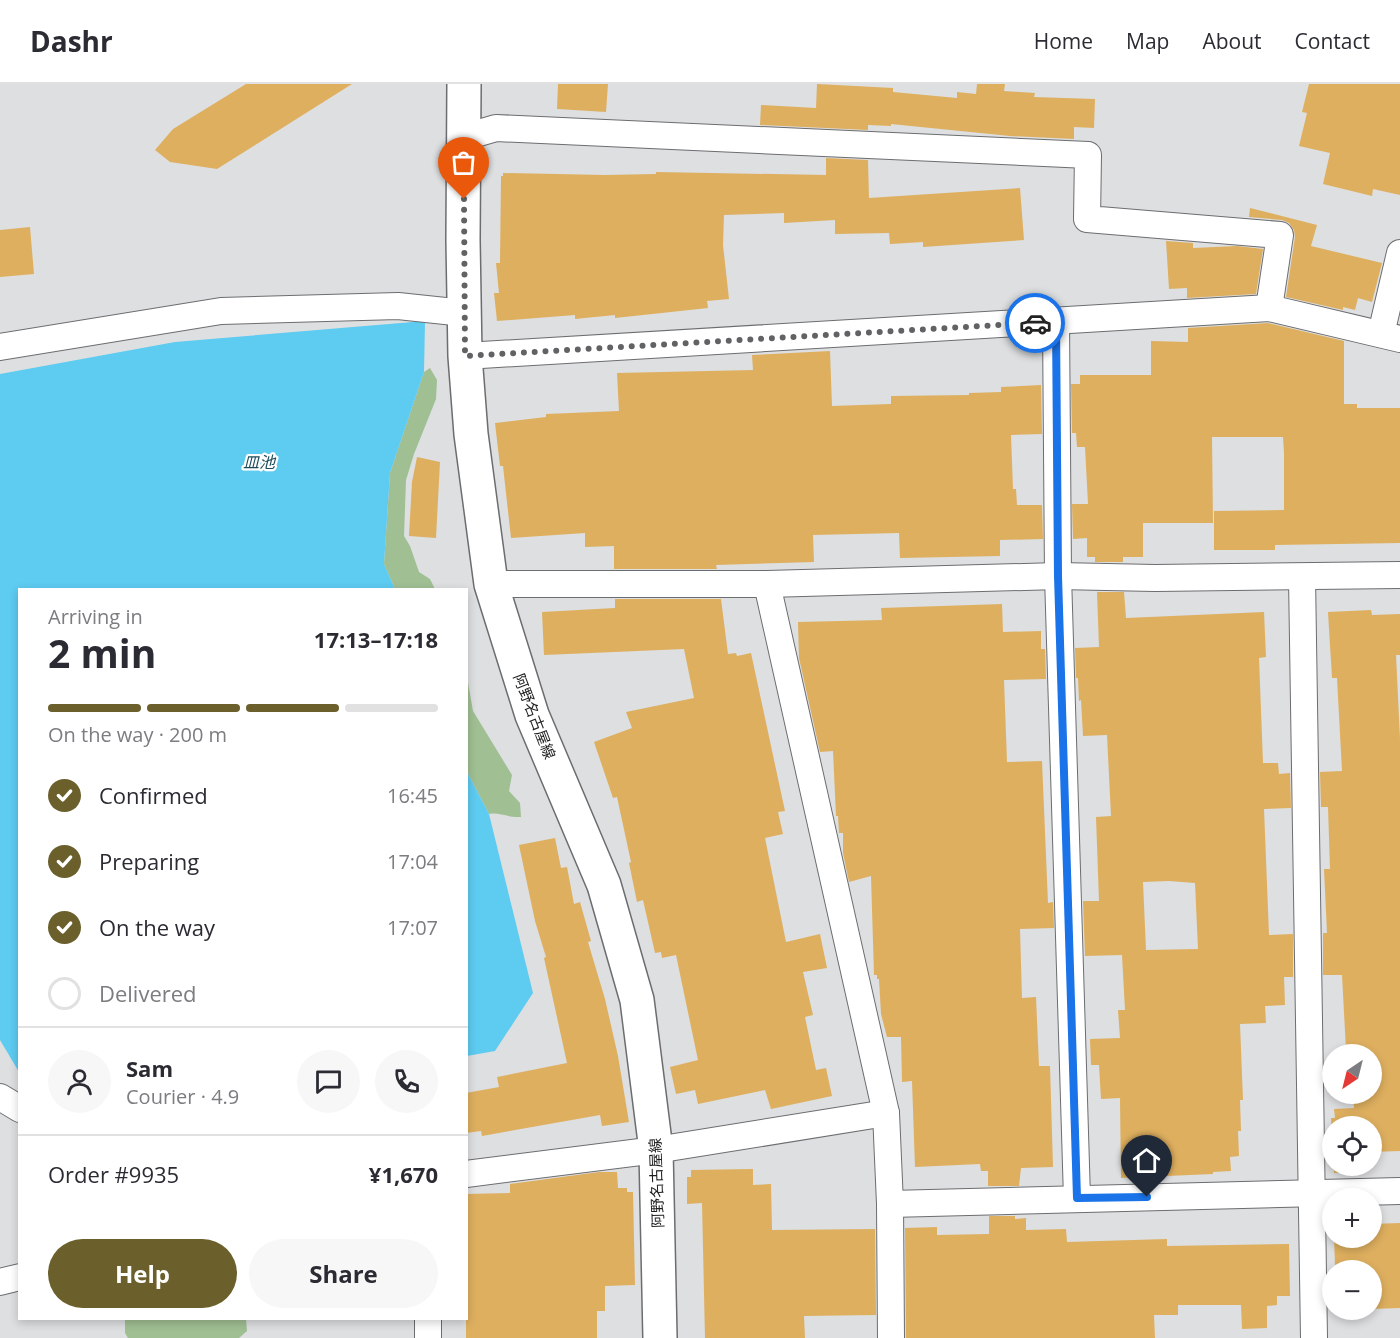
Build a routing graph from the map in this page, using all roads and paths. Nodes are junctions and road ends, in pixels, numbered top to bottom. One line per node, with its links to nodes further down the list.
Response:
1 (464, 84): 2 (main road, 阿野名古屋線)
2 (465, 137): 4 (street); 5 (main road, 阿野名古屋線)
3 (1400, 253): 7 (street)
4 (1269, 308): 6 (street); 7 (street)
5 (464, 313): 8 (street); 9 (main road, 阿野名古屋線)
6 (1056, 322): 9 (street); 11 (street)
7 (1390, 337)
8 (0, 346)
9 (465, 356): 13 (main road, 阿野名古屋線)
10 (1400, 575): 12 (street)
11 (1058, 576): 12 (street); 14 (street); 22 (street)
12 (1302, 578): 21 (street)
13 (491, 584): 14 (street); 18 (main road, 阿野名古屋線)
14 (767, 584): 17 (street)
15 (0, 1097): 16 (street)
16 (18, 1108)
17 (886, 1113): 18 (street); 23 (street)
18 (656, 1150): 19 (street); 28 (main road, 阿野名古屋線)
19 (468, 1174)
20 (1400, 1191): 21 (street)
21 (1313, 1192): 22 (street); 30 (street)
22 (1077, 1198): 23 (street)
23 (890, 1204): 29 (street)
24 (18, 1278): 25 (street)
25 (0, 1282)
26 (428, 1320): 27 (street)
27 (428, 1338)
28 (660, 1338)
29 (891, 1338)
30 (1314, 1338)

